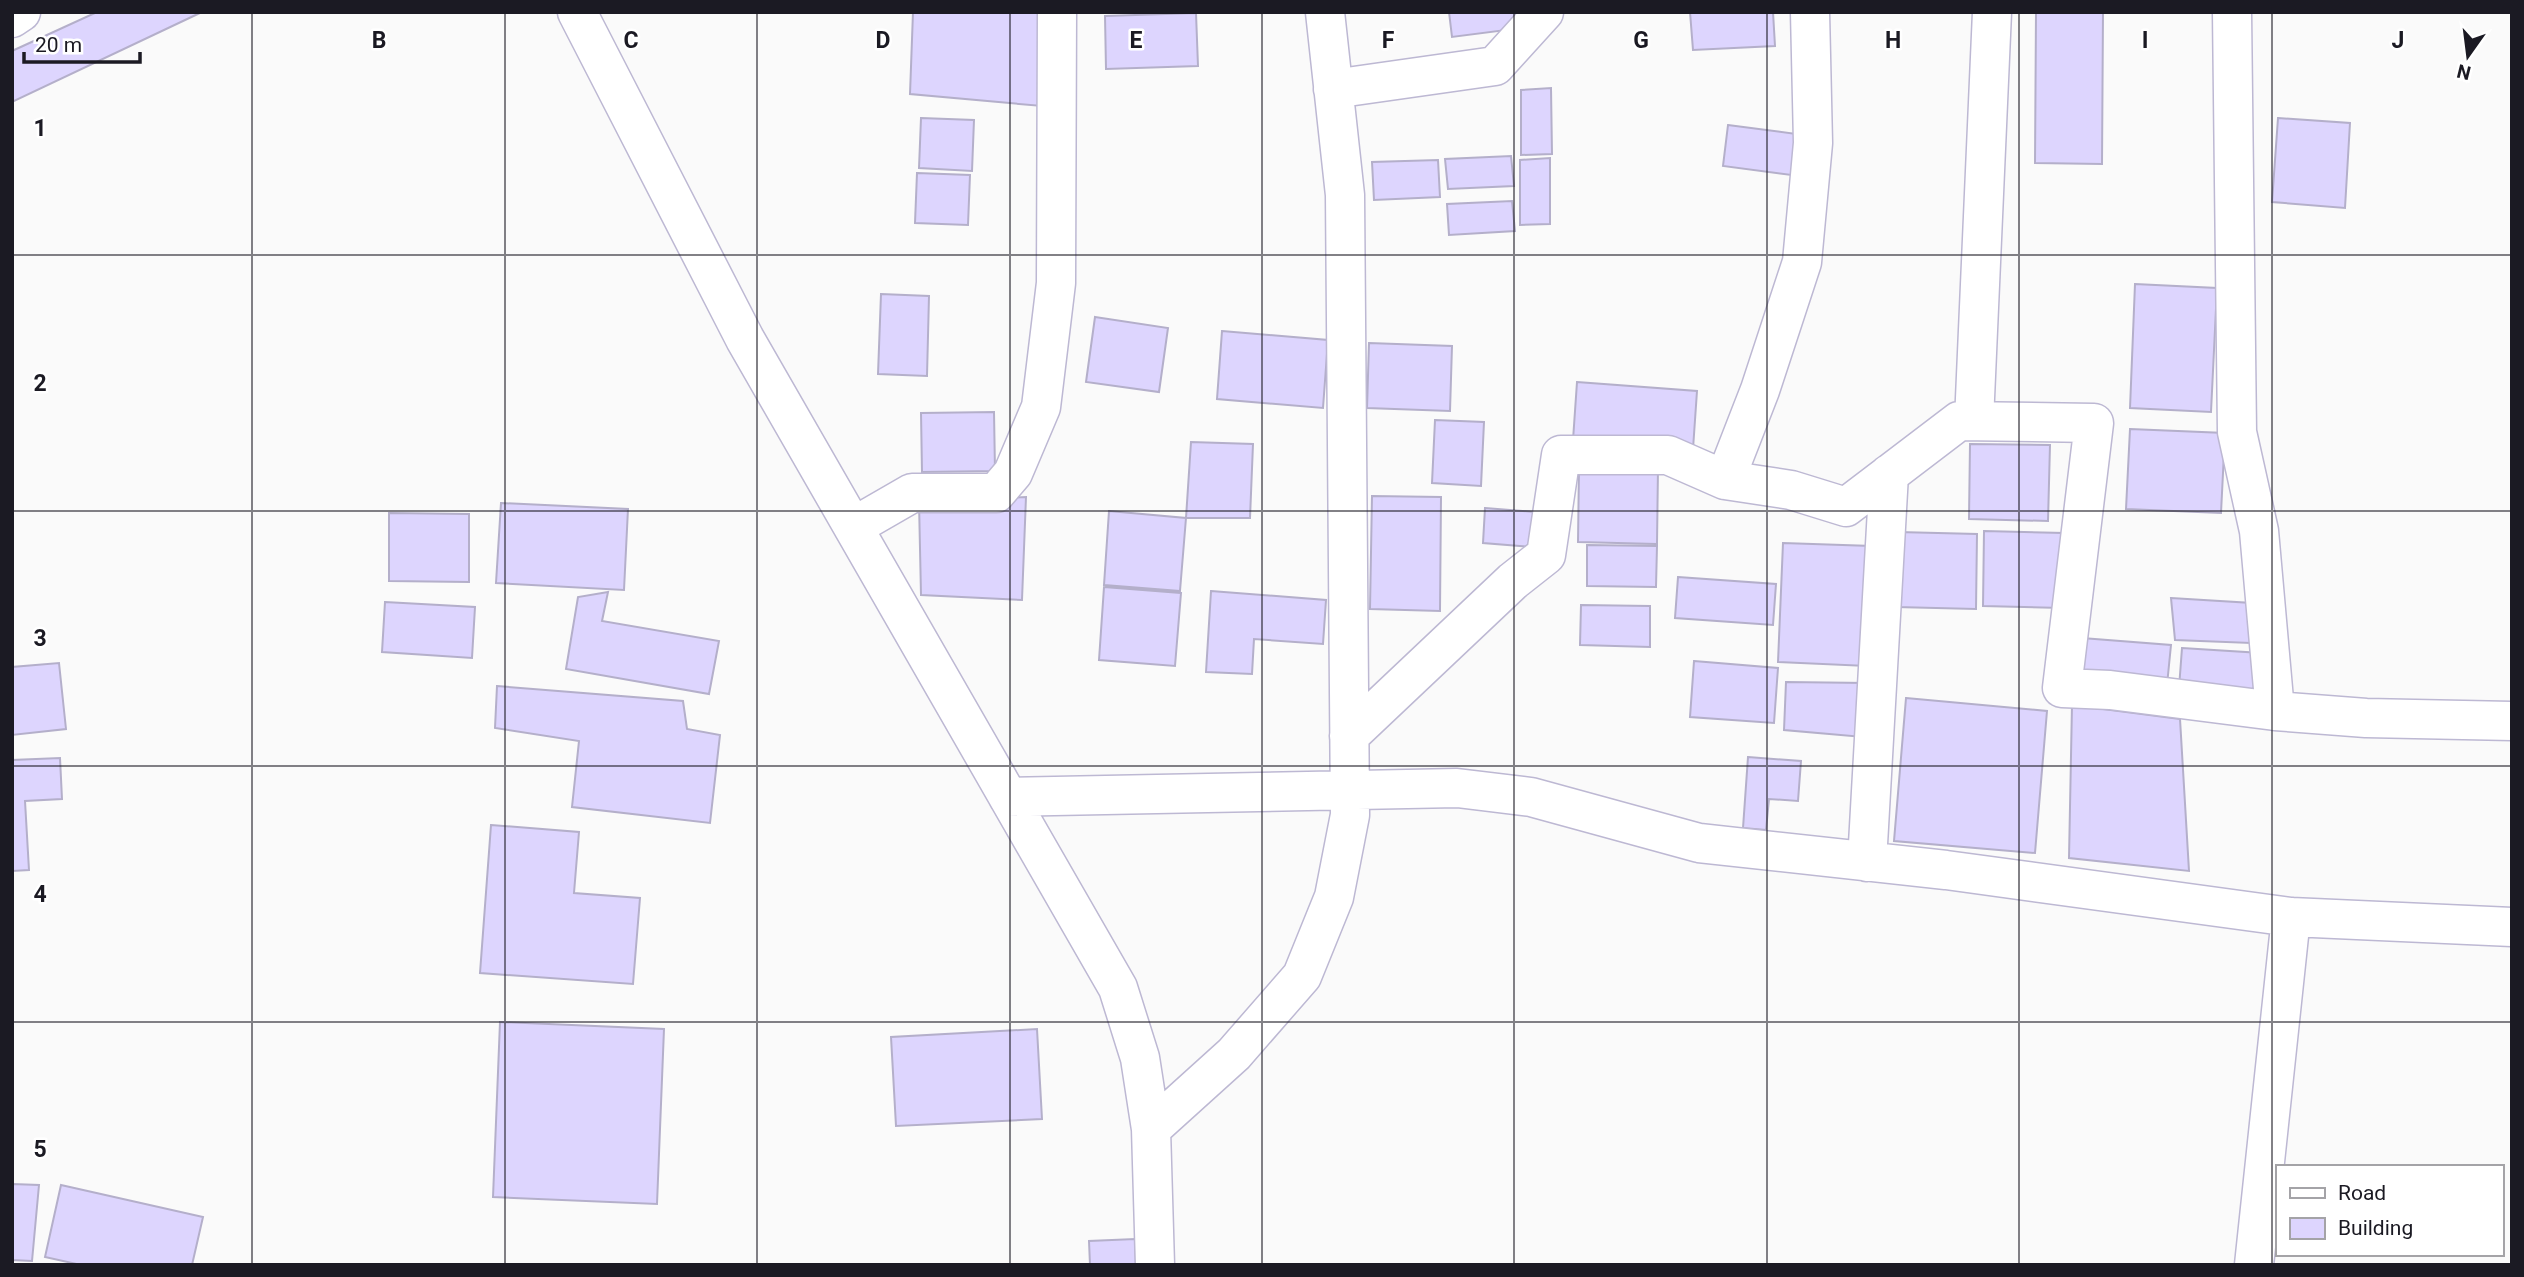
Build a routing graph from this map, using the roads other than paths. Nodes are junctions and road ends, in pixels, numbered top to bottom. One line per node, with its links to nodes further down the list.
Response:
1 (21, 12): 9 (street)
2 (577, 12): 14 (street)
3 (1057, 12): 14 (street)
4 (1325, 12): 10 (street)
5 (1544, 12): 10 (street)
6 (1810, 12): 13 (street)
7 (1992, 12): 11 (street)
8 (2232, 12): 15 (street)
9 (12, 18)
10 (1333, 89): 17 (street)
11 (1974, 421): 12 (street); 15 (street)
12 (1889, 474): 13 (street); 20 (street)
13 (1725, 480): 17 (street)
14 (853, 527): 19 (street)
15 (2275, 711): 16 (street)
16 (2512, 721)
17 (1349, 736): 18 (street)
18 (1350, 792): 19 (street); 20 (street); 23 (street)
19 (1009, 797): 23 (street)
20 (1867, 862): 21 (street)
21 (2291, 917): 22 (street); 25 (street)
22 (2512, 927)
23 (1151, 1129): 24 (street)
24 (1155, 1265)
25 (2254, 1265)

